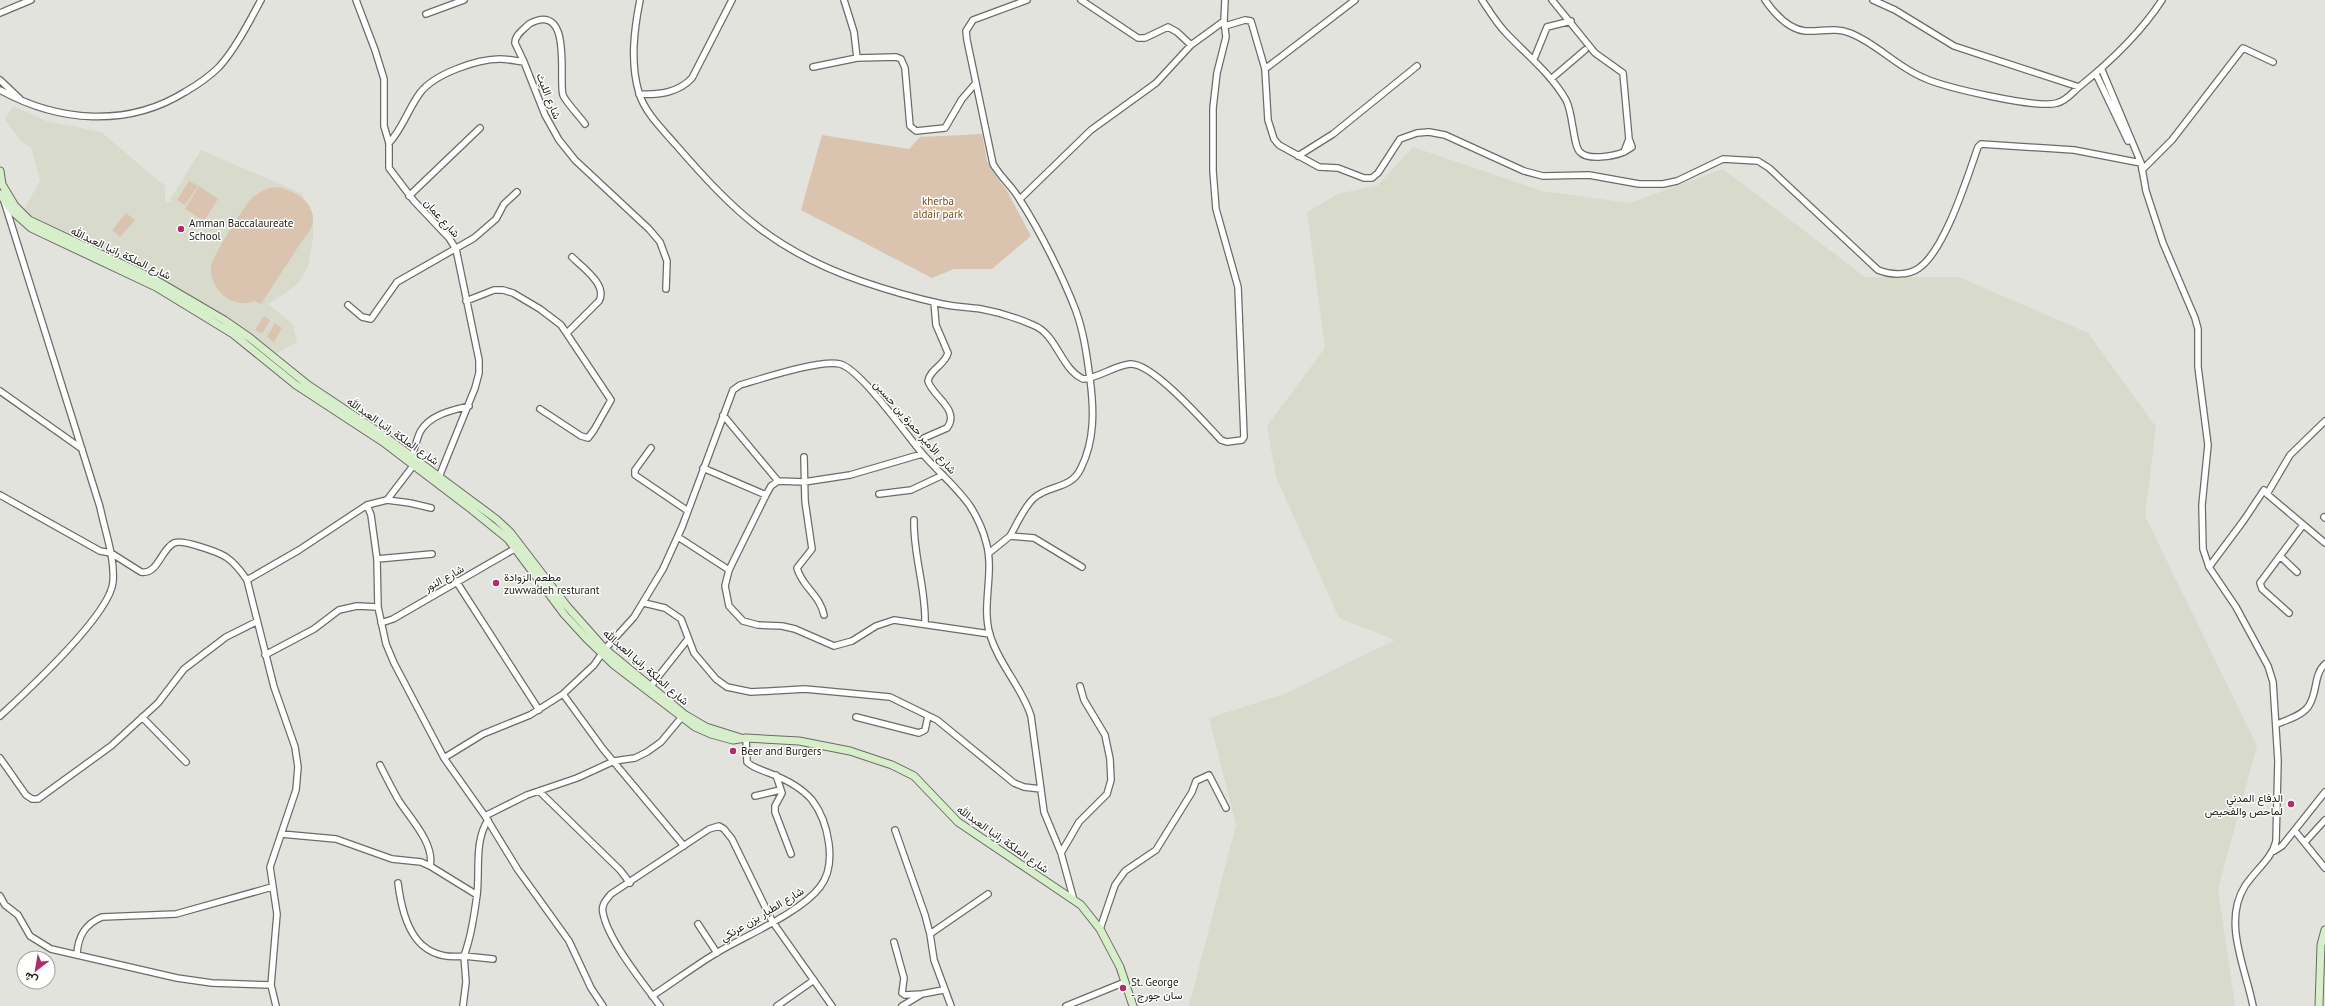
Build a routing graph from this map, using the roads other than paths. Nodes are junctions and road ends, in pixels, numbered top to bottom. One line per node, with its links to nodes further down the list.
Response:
1 (31, 0): 17 (street)
2 (261, 0): 38 (street)
3 (356, 0): 41 (street, شارع عمان)
4 (464, 0): 18 (street)
5 (640, 0): 37 (street)
6 (732, 0): 37 (street)
7 (844, 0): 23 (street)
8 (1027, 0): 34 (street)
9 (1081, 0): 21 (street)
10 (1226, 0): 20 (street)
11 (1355, 0): 29 (street)
12 (1482, 0): 24 (street)
13 (1552, 0): 19 (street)
14 (1766, 0): 35 (street)
15 (1873, 0): 35 (street)
16 (2162, 0): 30 (street)
17 (0, 13)
18 (426, 14)
19 (1571, 21): 24 (street); 32 (street)
20 (1224, 24): 21 (street); 29 (street); 60 (street)
21 (1191, 44): 51 (street)
22 (1585, 50): 32 (street)
23 (857, 58): 28 (street); 34 (street)
24 (1534, 60): 32 (street)
25 (524, 62): 39 (street, شارع الليث); 41 (street); 55 (street, شارع الليث)
26 (2273, 62): 45 (street)
27 (1417, 66): 43 (street)
28 (813, 67)
29 (1265, 69): 43 (street)
30 (2102, 70): 31 (street); 42 (street)
31 (2096, 74): 35 (street); 42 (street)
32 (1551, 79)
33 (0, 80): 38 (street)
34 (975, 84): 51 (street)
35 (2079, 87)
36 (0, 90): 38 (street)
37 (639, 94): 57 (street)
38 (20, 99)
39 (585, 124)
40 (480, 128): 50 (street)
41 (389, 142): 50 (street, شارع عمان)
42 (2134, 149): 44 (street)
43 (1298, 156): 44 (street)
44 (2141, 163): 45 (street)
45 (2142, 170): 98 (street)
46 (0, 171): 47 (main road)
47 (1, 183): 75 (main road, شارع الملكة رانيا العبدالله)
48 (517, 192): 53 (street)
49 (0, 194): 52 (main road, شارع الملكة رانيا العبدالله)
50 (409, 196): 53 (street, شارع عمان)
51 (1020, 199): 60 (street)
52 (4, 201): 68 (street); 72 (main road, شارع الملكة رانيا العبدالله)
53 (456, 249): 56 (street, شارع عمان); 58 (street)
54 (572, 257): 59 (street)
55 (666, 289)
56 (466, 301): 59 (street); 62 (street, شارع عمان)
57 (934, 302): 60 (street); 66 (street)
58 (348, 305)
59 (567, 334): 63 (street)
60 (1090, 378): 88 (street)
61 (0, 391): 68 (street)
62 (469, 406): 69 (street); 75 (street, شارع عمان)
63 (540, 409)
64 (723, 415): 66 (street, شارع الأمير حمزة بن حسين); 73 (street, شارع الأمير حمزة بن حسين); 76 (street)
65 (2325, 420): 79 (street)
66 (916, 446): 70 (street, شارع الأمير حمزة بن حسين)
67 (651, 448): 85 (street)
68 (82, 449): 92 (street)
69 (413, 453)
70 (922, 454): 74 (street, شارع الأمير حمزة بن حسين); 77 (street)
71 (804, 457): 77 (street)
72 (413, 466): 82 (street); 91 (main road, شارع الملكة رانيا العبدالله)
73 (703, 468): 81 (street); 85 (street, شارع الأمير حمزة بن حسين)
74 (943, 475): 78 (street); 94 (street, شارع الأمير حمزة بن حسين)
75 (439, 477): 112 (main road, شارع الملكة رانيا العبدالله)
76 (778, 481): 77 (street); 81 (street)
77 (804, 482): 106 (street)
78 (879, 494)
79 (2268, 494): 87 (street); 98 (street)
80 (0, 495): 92 (street)
81 (766, 495): 99 (street)
82 (387, 500): 83 (street); 84 (street)
83 (367, 505): 96 (street); 101 (street)
84 (431, 508)
85 (688, 511): 89 (street, شارع الأمير حمزة بن حسين)
86 (914, 520): 109 (street)
87 (2303, 525): 90 (street); 95 (street)
88 (1010, 536): 94 (street); 97 (street)
89 (678, 537): 99 (street); 103 (street, شارع الأمير حمزة بن حسين)
90 (2325, 543)
91 (516, 548): 102 (street, شارع النور); 112 (main road, شارع الملكة رانيا العبدالله)
92 (111, 554): 101 (street); 119 (street)
93 (432, 554): 96 (street)
94 (989, 554): 110 (street, شارع الأمير حمزة بن حسين)
95 (2280, 556): 100 (street); 105 (street)
96 (377, 559): 104 (street)
97 (1082, 567)
98 (2209, 567): 124 (street)
99 (729, 570): 109 (street)
100 (2297, 572)
101 (247, 580): 107 (street)
102 (456, 581): 108 (street, شارع النور); 118 (street)
103 (644, 603): 111 (street); 112 (street, شارع الأمير حمزة بن حسين)
104 (378, 607): 108 (street); 113 (street)
105 (2289, 613)
106 (824, 615)
107 (256, 622): 113 (street); 121 (street)
108 (381, 623): 127 (street)
109 (925, 623): 110 (street)
110 (990, 634): 132 (street, شارع الأمير حمزة بن حسين)
111 (688, 639): 116 (street); 120 (street)
112 (604, 651): 116 (main road, شارع الملكة رانيا العبدالله); 117 (street, شارع الأمير حمزة بن حسين); 123 (main road, شارع الملكة رانيا العبدالله)
113 (265, 655): 142 (street)
114 (2325, 664): 124 (street)
115 (1080, 686): 146 (street)
116 (650, 687): 125 (main road, شارع الملكة رانيا العبدالله)
117 (563, 694): 118 (street, شارع الأمير حمزة بن حسين); 128 (street)
118 (539, 710): 127 (street, شارع الأمير حمزة بن حسين)
119 (0, 716)
120 (928, 716): 122 (street); 132 (street)
121 (142, 717): 126 (street); 129 (street)
122 (856, 717)
123 (681, 718): 125 (main road, شارع الملكة رانيا العبدالله); 128 (street)
124 (2277, 724): 145 (street)
125 (744, 738): 131 (street, شارع الطيار يزن عرنكي); 156 (main road, شارع الملكة رانيا العبدالله)
126 (0, 758)
127 (444, 758): 138 (street)
128 (614, 761): 134 (street); 144 (street)
129 (186, 762)
130 (380, 765): 148 (street)
131 (776, 775): 133 (street); 157 (street, شارع الطيار يزن عرنكي)
132 (1041, 789): 146 (street, شارع الأمير حمزة بن حسين)
133 (780, 790): 136 (street); 147 (street)
134 (539, 791): 138 (street); 151 (street)
135 (2324, 795): 141 (street)
136 (755, 796)
137 (1226, 808): 159 (street)
138 (486, 818): 154 (street); 177 (street)
139 (2325, 820): 143 (street)
140 (895, 830): 161 (street)
141 (2295, 831): 143 (street); 145 (street)
142 (281, 834): 148 (street); 152 (street)
143 (2305, 842): 149 (street)
144 (684, 846): 151 (street); 157 (street)
145 (2274, 851): 185 (street)
146 (1061, 852): 156 (street, شارع الأمير حمزة بن حسين)
147 (791, 854)
148 (430, 866): 154 (street)
149 (2325, 868)
150 (398, 883): 166 (street)
151 (630, 883): 173 (street)
152 (272, 887): 165 (street); 170 (street)
153 (988, 894): 161 (street)
154 (477, 895): 166 (street)
155 (0, 896): 165 (street)
156 (1073, 897): 159 (main road, شارع الملكة رانيا العبدالله)
157 (772, 921): 164 (street, شارع الطيار يزن عرنكي); 168 (street)
158 (698, 924): 164 (street)
159 (1100, 929): 169 (main road, شارع الملكة رانيا العبدالله)
160 (2325, 930): 162 (main road)
161 (930, 934): 171 (street)
162 (2324, 939): 186 (main road)
163 (894, 942): 172 (street)
164 (717, 953): 173 (street, شارع الطيار يزن عرنكي)
165 (77, 954): 170 (street)
166 (464, 956): 167 (street); 176 (street)
167 (493, 959)
168 (814, 980): 179 (street); 180 (street)
169 (1125, 982): 174 (street); 184 (main road, شارع الملكة رانيا العبدالله)
170 (271, 985): 175 (street)
171 (943, 990): 172 (street); 182 (street)
172 (922, 994): 181 (street)
173 (652, 996): 178 (street)
174 (1074, 1005): 183 (street)
175 (276, 1006)
176 (463, 1006)
177 (603, 1006)
178 (660, 1006)
179 (777, 1006)
180 (832, 1006)
181 (902, 1006)
182 (951, 1006)
183 (1066, 1006)
184 (1134, 1006)
185 (2253, 1006)
186 (2319, 1006)

